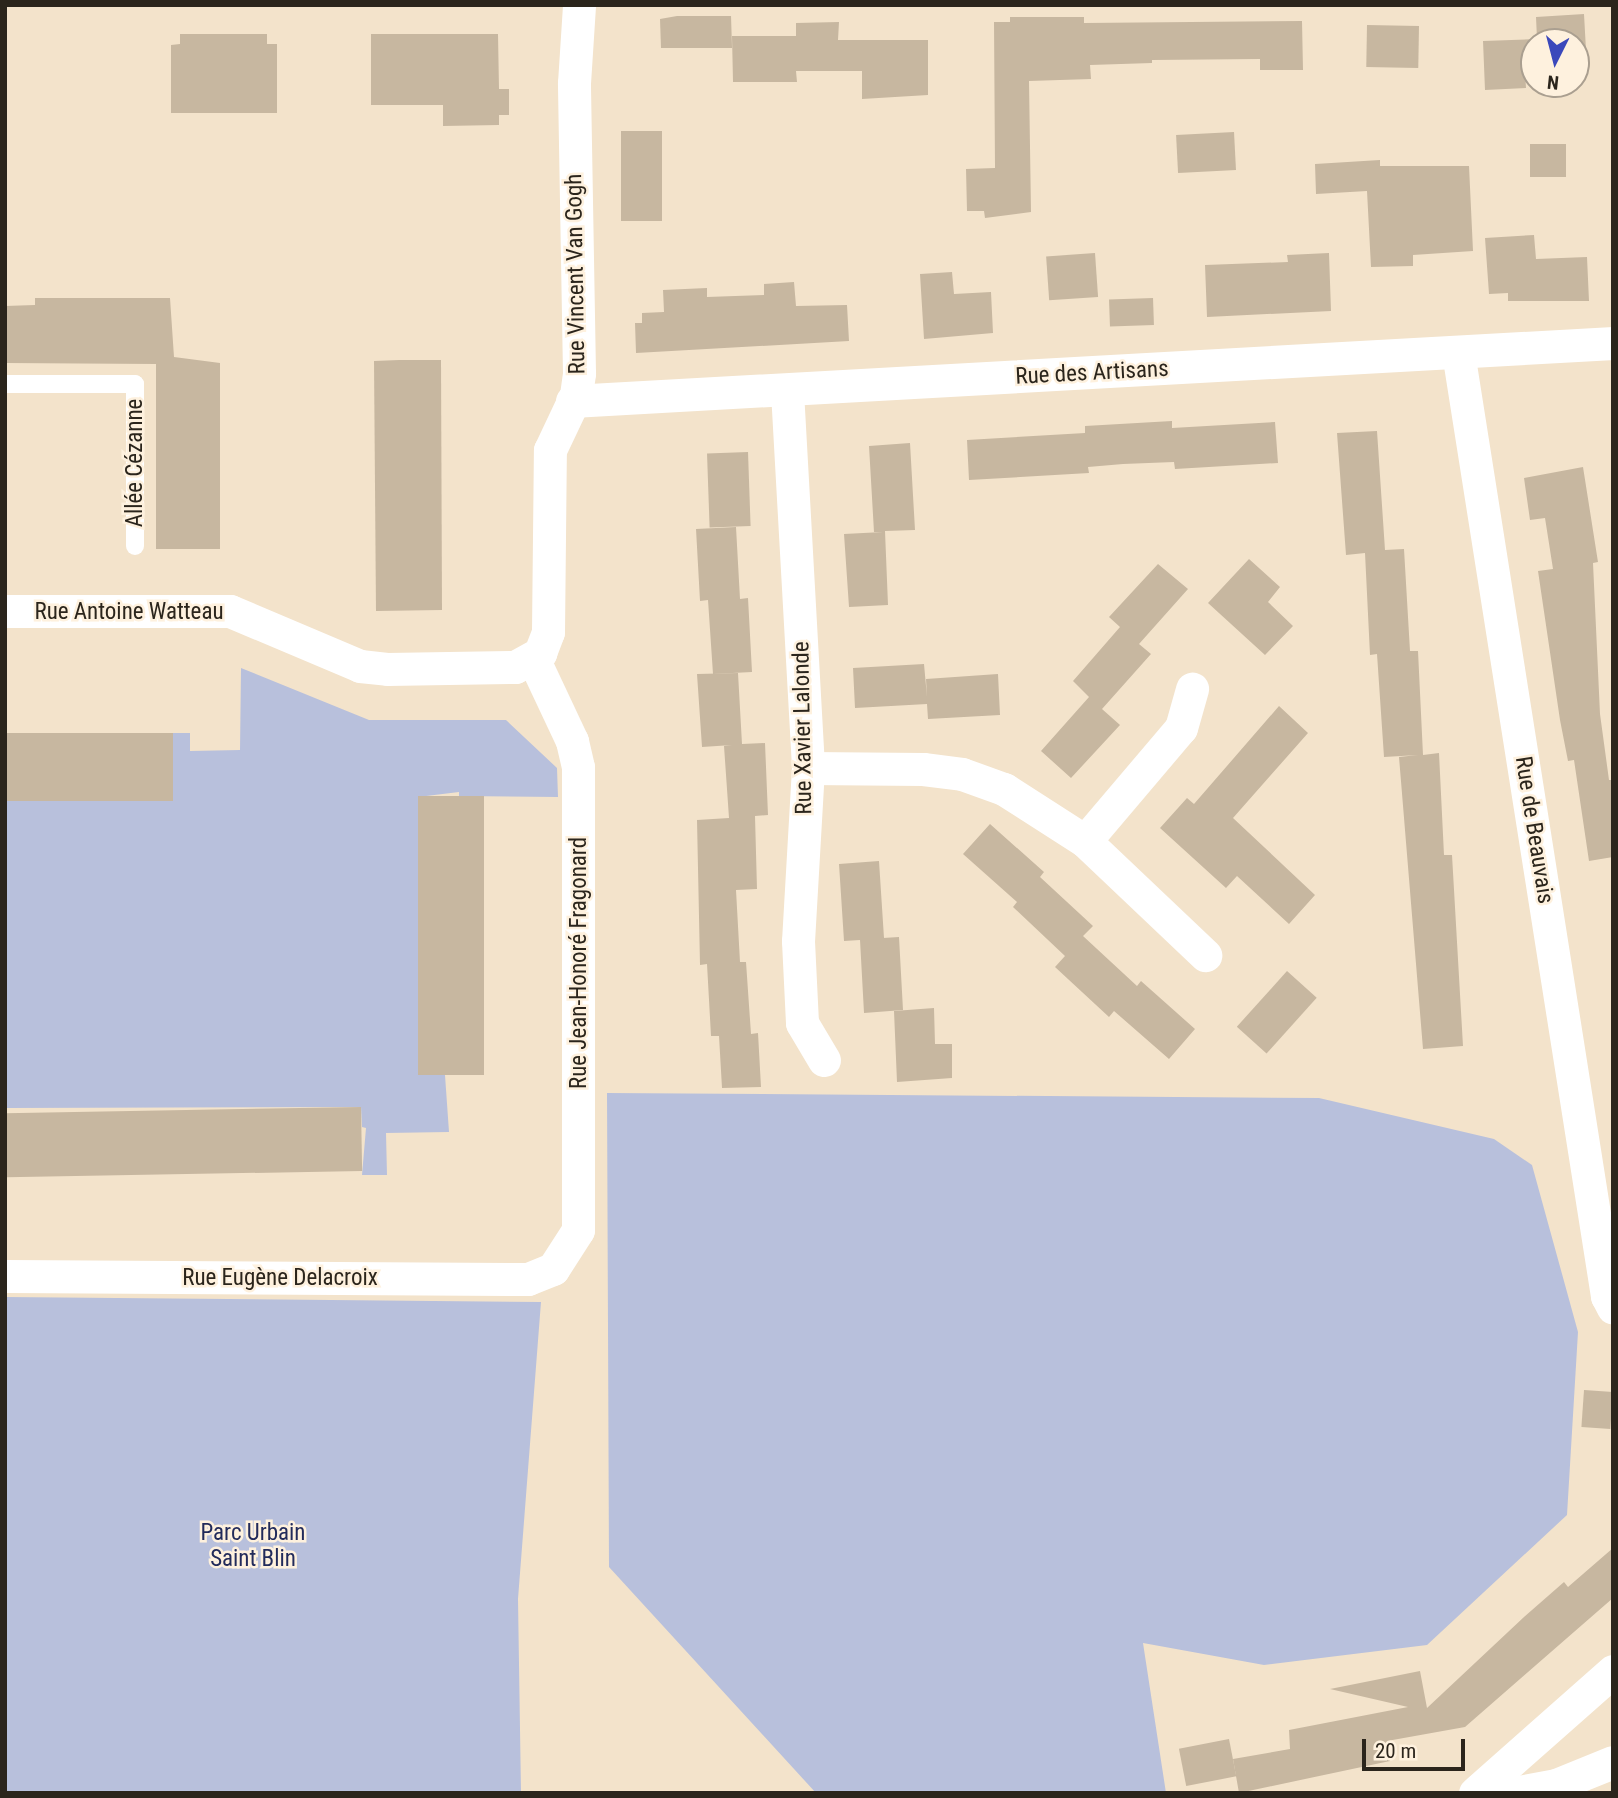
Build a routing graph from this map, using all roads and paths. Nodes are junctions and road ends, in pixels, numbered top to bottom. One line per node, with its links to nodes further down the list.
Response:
1 (579, 5): 6 (street, Rue Vincent Van Gogh)
2 (1613, 343): 3 (street, Rue des Artisans)
3 (1458, 352): 5 (street, Rue des Artisans); 17 (street, Rue de Beauvais)
4 (5, 384): 7 (lane, Allée Cézanne)
5 (787, 391): 6 (street, Rue des Artisans); 11 (street, Rue Xavier Lalonde)
6 (572, 401): 9 (street, Rue Vincent Van Gogh)
7 (135, 546)
8 (5, 611): 9 (street, Rue Antoine Watteau)
9 (533, 658): 15 (street, Rue Jean-Honoré Fragonard)
10 (1192, 689): 12 (street)
11 (808, 768): 12 (street); 14 (street, Rue Xavier Lalonde)
12 (1085, 841): 13 (street)
13 (1205, 955)
14 (824, 1060)
15 (553, 1269): 16 (street, Rue Eugène Delacroix)
16 (5, 1276)
17 (1613, 1308)
18 (1613, 1671): 20 (street)
19 (1613, 1762): 21 (street)
20 (1475, 1793)
21 (1513, 1793)

